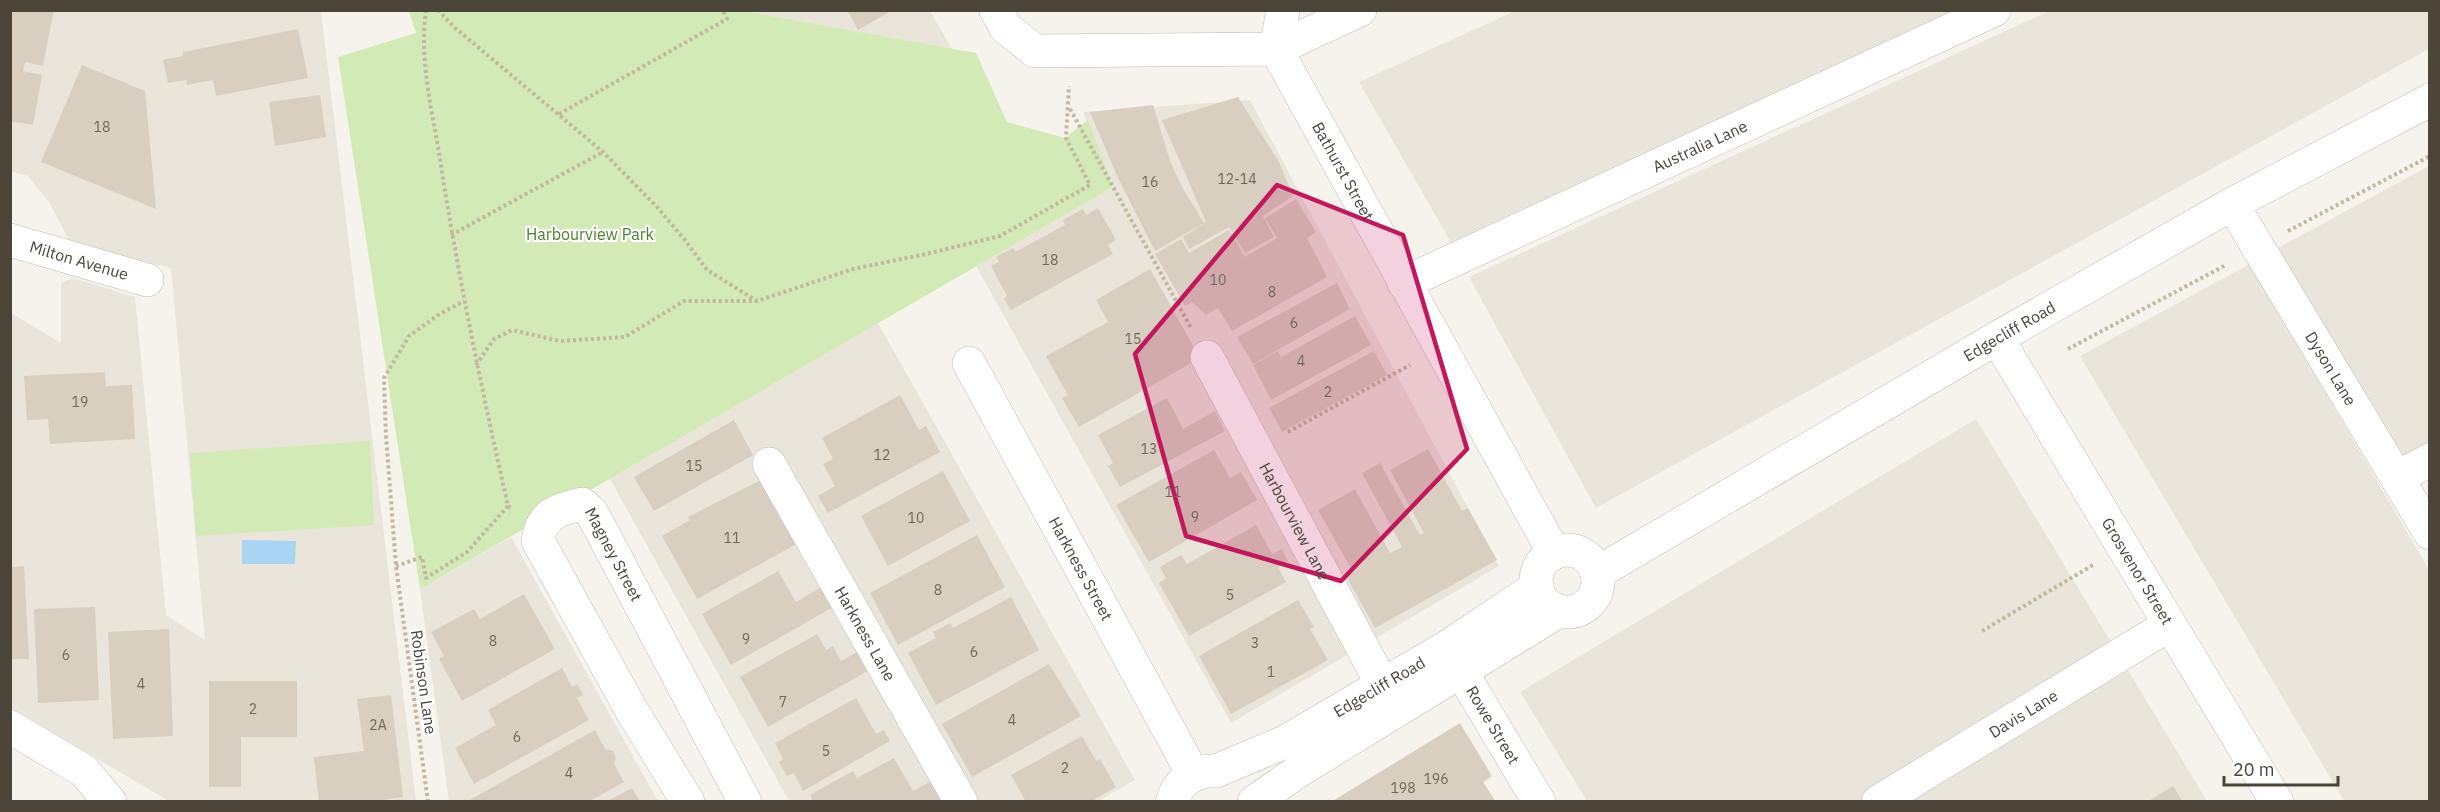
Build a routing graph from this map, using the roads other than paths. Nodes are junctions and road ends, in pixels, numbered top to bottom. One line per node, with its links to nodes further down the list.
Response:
1 (996, 10): 5 (street)
2 (1282, 10): 5 (street)
3 (1360, 10): 5 (street)
4 (1994, 10): 10 (street, Australia Lane)
5 (1276, 49): 10 (street, Bathurst Street)
6 (2430, 100): 7 (street, Edgecliff Road)
7 (2232, 204): 11 (street, Edgecliff Road); 16 (street, Dyson Lane)
8 (10, 240): 9 (street, Milton Avenue)
9 (147, 280)
10 (1404, 284): 18 (street, Bathurst Street)
11 (1997, 338): 19 (street, Edgecliff Road); 22 (street, Grosvenor Street)
12 (1207, 357): 24 (street, Harbourview Lane)
13 (969, 363): 26 (street, Harkness Street)
14 (2430, 460): 16 (street)
15 (769, 464): 31 (street, Harkness Lane)
16 (2397, 478): 17 (street, Dyson Lane)
17 (2430, 533)
18 (1554, 554): 19 (street); 20 (street)
19 (1598, 573): 21 (street)
20 (1537, 587): 21 (street); 23 (street, Edgecliff Road)
21 (1559, 611): 23 (street, Edgecliff Road)
22 (2169, 625): 27 (street, Davis Lane); 36 (street, Grosvenor Street)
23 (1454, 658): 24 (street, Edgecliff Road); 34 (street, Edgecliff Road); 35 (street, Rowe Street)
24 (1382, 684): 26 (street, Edgecliff Road)
25 (10, 727): 28 (street)
26 (1204, 772): 32 (street); 33 (street)
27 (1889, 799)
28 (110, 801)
29 (688, 801): 30 (street, Magney Street)
30 (745, 801)
31 (961, 801)
32 (1172, 801)
33 (1246, 801)
34 (1254, 801)
35 (1539, 801)
36 (2277, 801)

